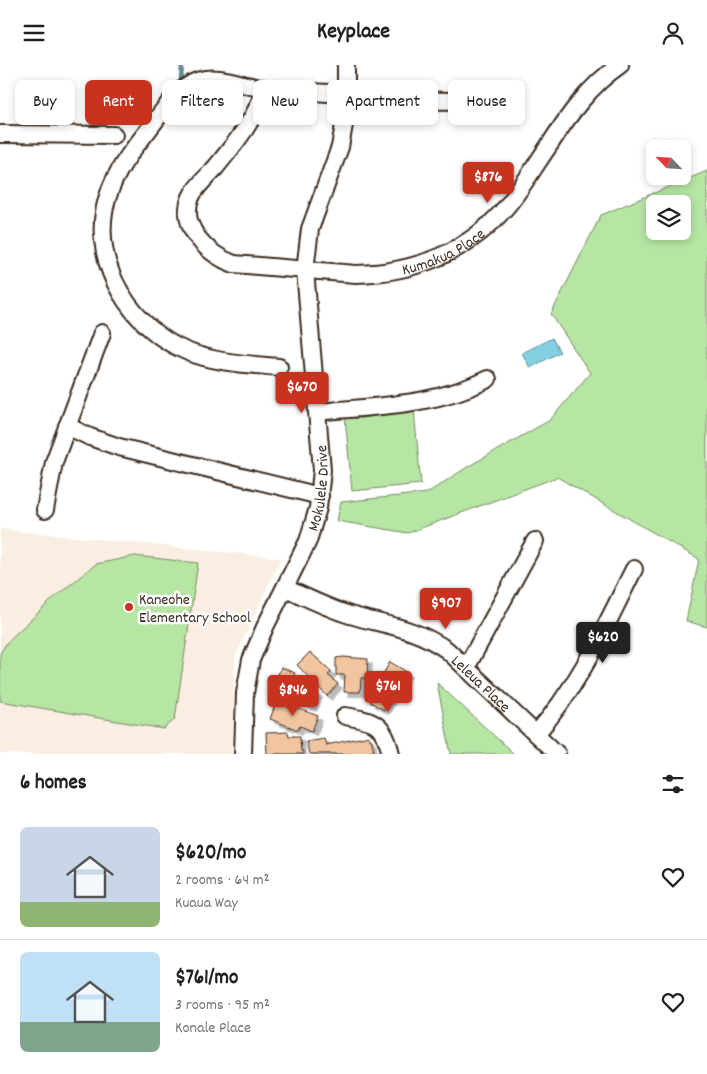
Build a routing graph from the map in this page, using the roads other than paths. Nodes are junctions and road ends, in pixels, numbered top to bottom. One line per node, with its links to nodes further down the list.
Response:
1 (346, 65): 3 (street, Mokulele Drive)
2 (620, 65): 9 (street, Kumakua Place)
3 (346, 80)
4 (253, 86): 11 (street)
5 (253, 117): 9 (street, Kumakua Place)
6 (344, 125): 9 (street, Mokulele Drive)
7 (0, 134): 8 (street)
8 (114, 135)
9 (304, 270): 13 (street, Mokulele Drive)
10 (102, 333): 14 (street)
11 (279, 367)
12 (488, 379): 13 (street)
13 (317, 412): 15 (street, Mokulele Drive)
14 (67, 426): 15 (street); 16 (street)
15 (320, 496): 19 (street, Mokulele Drive)
16 (45, 510)
17 (535, 541): 20 (street)
18 (634, 569): 22 (street)
19 (285, 588): 20 (street, Leleua Place); 23 (street, Mokulele Drive)
20 (466, 668): 22 (street, Leleua Place)
21 (345, 716): 24 (street)
22 (536, 734): 25 (street, Leleua Place)
23 (243, 754)
24 (391, 754)
25 (557, 754)

